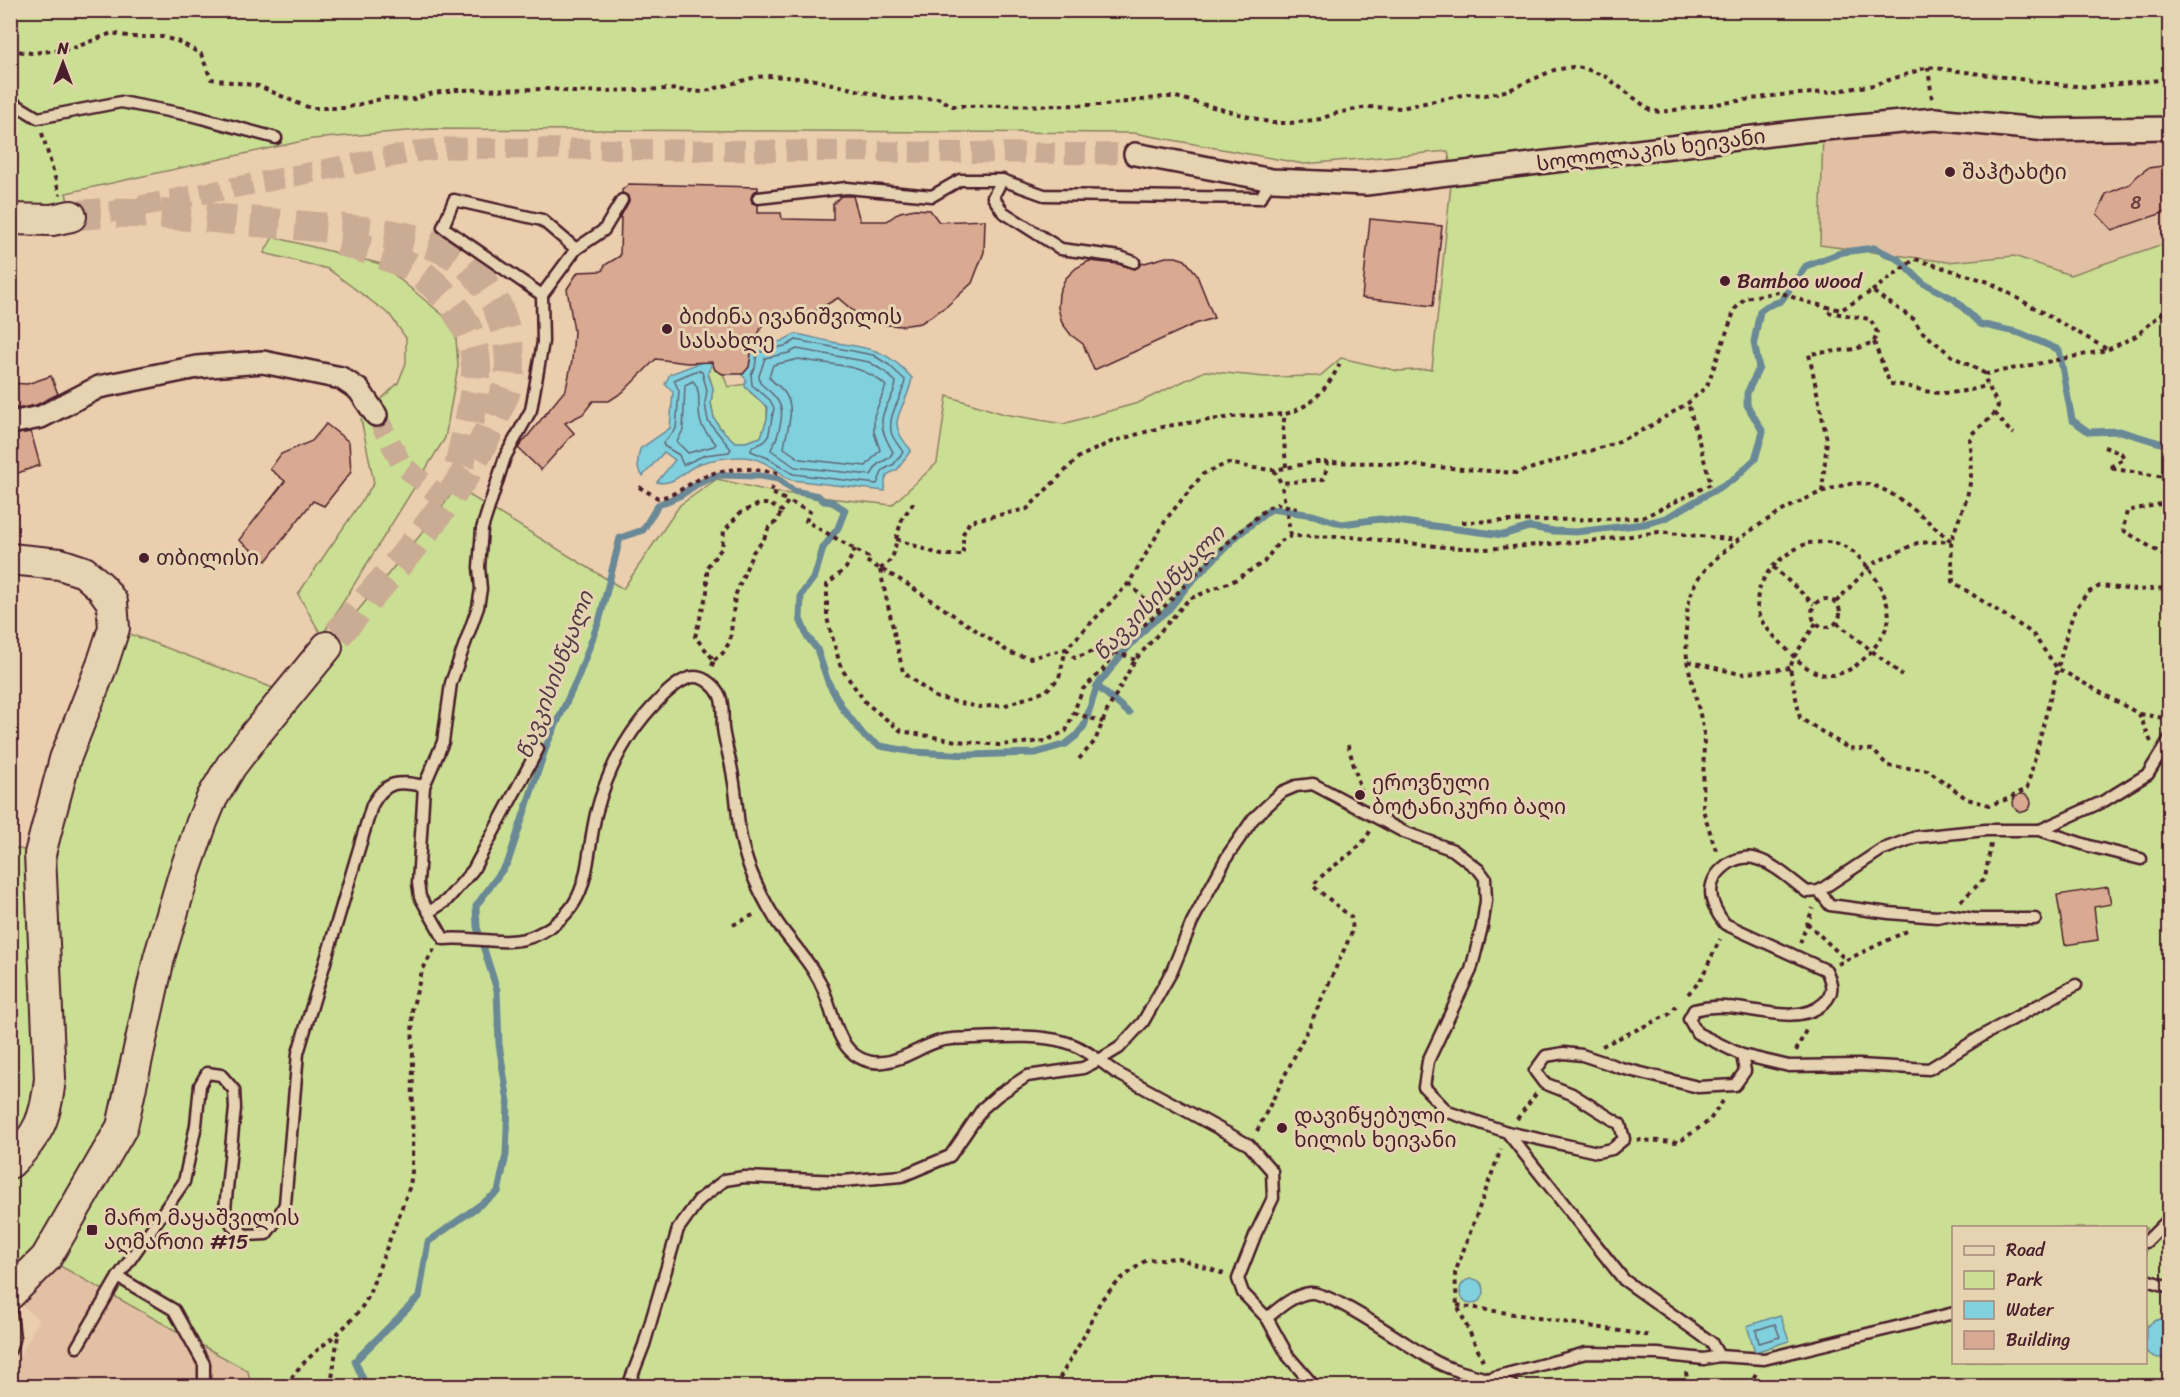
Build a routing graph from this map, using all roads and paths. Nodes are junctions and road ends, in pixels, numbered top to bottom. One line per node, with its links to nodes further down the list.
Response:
1 (10, 50): 2 (path)
2 (1928, 67): 3 (path); 6 (path)
3 (2169, 79)
4 (10, 101): 5 (lane)
5 (38, 118): 8 (lane); 14 (path)
6 (1935, 119): 7 (street, სოლოლაკის ხეივანი); 11 (street, სოლოლაკის ხეივანი)
7 (2169, 128)
8 (276, 138)
9 (1135, 154): 11 (street, სოლოლაკის ხეივანი)
10 (1002, 180): 11 (lane); 12 (lane); 17 (lane)
11 (1272, 180)
12 (758, 198)
13 (622, 200): 16 (lane)
14 (69, 217): 15 (main road)
15 (10, 219)
16 (576, 249): 19 (lane); 19 (lane)
17 (1134, 262)
18 (1872, 291): 21 (path); 23 (path); 25 (path)
19 (542, 295): 87 (lane)
20 (2169, 306): 23 (path)
21 (1827, 307): 22 (path); 27 (path)
22 (1874, 342): 26 (path); 42 (path)
23 (2107, 350): 25 (path)
24 (1340, 364): 29 (path)
25 (1986, 374): 26 (path)
26 (1988, 385): 28 (path)
27 (1688, 403): 34 (path); 48 (path)
28 (1995, 413): 32 (path); 52 (path)
29 (1285, 414): 35 (path); 50 (path)
30 (376, 415): 31 (street)
31 (10, 423)
32 (2014, 434)
33 (2104, 447): 38 (path)
34 (1328, 462): 35 (path); 39 (path)
35 (1286, 467): 36 (path)
36 (1274, 470): 39 (path); 59 (path)
37 (778, 473): 40 (path)
38 (2169, 478)
39 (1281, 485): 49 (path, bridge)
40 (639, 486)
41 (773, 486): 43 (path)
42 (1822, 493): 51 (path); 52 (path)
43 (788, 501): 47 (path); 53 (path)
44 (914, 502): 50 (path)
45 (2169, 502): 55 (path)
46 (1297, 507): 63 (path)
47 (782, 511): 71 (path); 71 (path)
48 (1462, 522)
49 (1291, 536): 51 (path); 72 (path)
50 (896, 539): 58 (path)
51 (1739, 540): 73 (path)
52 (1951, 541): 57 (path); 75 (path)
53 (855, 549): 58 (path); 78 (path)
54 (10, 559): 114 (main road)
55 (2169, 559)
56 (1773, 567): 57 (path); 62 (path); 70 (path)
57 (1869, 567): 61 (path); 69 (path)
58 (880, 569): 67 (path); 67 (path)
59 (1130, 583): 63 (path); 67 (path)
60 (2169, 586): 75 (path)
61 (1836, 602): 62 (path); 65 (path)
62 (1814, 604): 64 (path)
63 (1160, 611): 68 (path)
64 (1816, 623): 65 (path); 70 (path)
65 (1837, 623): 69 (path)
66 (327, 647): 121 (main road)
67 (1066, 649): 68 (path)
68 (1114, 651): 72 (path); 78 (path)
69 (1871, 652): 70 (path); 76 (path)
70 (1794, 657): 74 (path)
71 (714, 660): 77 (path)
72 (1136, 660): 81 (path)
73 (1687, 661): 74 (path); 93 (path)
74 (1790, 668): 75 (path)
75 (2057, 668): 79 (path)
76 (1902, 675)
77 (706, 680): 95 (lane); 102 (lane)
78 (1074, 714): 81 (path)
79 (2139, 714): 80 (path); 85 (path)
80 (2169, 719)
81 (1103, 722): 86 (path)
82 (2169, 738): 85 (lane)
83 (1348, 745): 88 (path)
84 (538, 749): 96 (lane)
85 (2157, 757): 90 (lane)
86 (1079, 759)
87 (424, 786): 96 (lane); 117 (lane)
88 (1367, 812): 107 (lane); 111 (lane)
89 (1986, 830): 90 (lane); 94 (lane); 97 (path)
90 (2040, 830): 92 (lane)
91 (1369, 835): 113 (path)
92 (2141, 859)
93 (1721, 868): 94 (lane); 100 (lane)
94 (1819, 891): 97 (lane)
95 (769, 907): 101 (path); 107 (lane)
96 (429, 912): 102 (lane)
97 (1942, 916): 98 (lane); 99 (path)
98 (2035, 920)
99 (1807, 923)
100 (1725, 924): 104 (lane); 105 (path)
101 (733, 925)
102 (444, 939): 126 (path)
103 (2076, 985): 108 (lane)
104 (1815, 1011): 106 (lane); 108 (path)
105 (1582, 1055): 106 (lane); 109 (lane)
106 (1742, 1055): 108 (lane)
107 (1099, 1060): 113 (lane); 135 (lane)
108 (1789, 1066)
109 (1544, 1083): 111 (path); 112 (lane)
110 (1728, 1095): 112 (path)
111 (1507, 1132): 112 (lane); 123 (path); 130 (lane)
112 (1624, 1139)
113 (1249, 1145): 118 (lane)
114 (10, 1163)
115 (2169, 1218): 116 (lane)
116 (2147, 1240)
117 (118, 1277): 128 (lane); 132 (lane)
118 (1238, 1279): 125 (lane); 136 (path)
119 (2147, 1281): 120 (lane)
120 (2169, 1287)
121 (10, 1294)
122 (10, 1305): 129 (lane)
123 (1457, 1305): 127 (path); 131 (path)
124 (1952, 1313): 130 (lane)
125 (1267, 1318): 131 (lane); 137 (lane)
126 (339, 1334): 133 (path); 134 (path)
127 (1653, 1336)
128 (77, 1347)
129 (10, 1350)
130 (1719, 1356): 131 (lane)
131 (1491, 1378): 138 (lane)
132 (204, 1386)
133 (287, 1386)
134 (331, 1386)
135 (628, 1386)
136 (1055, 1386)
137 (1314, 1386)
138 (1514, 1386)

